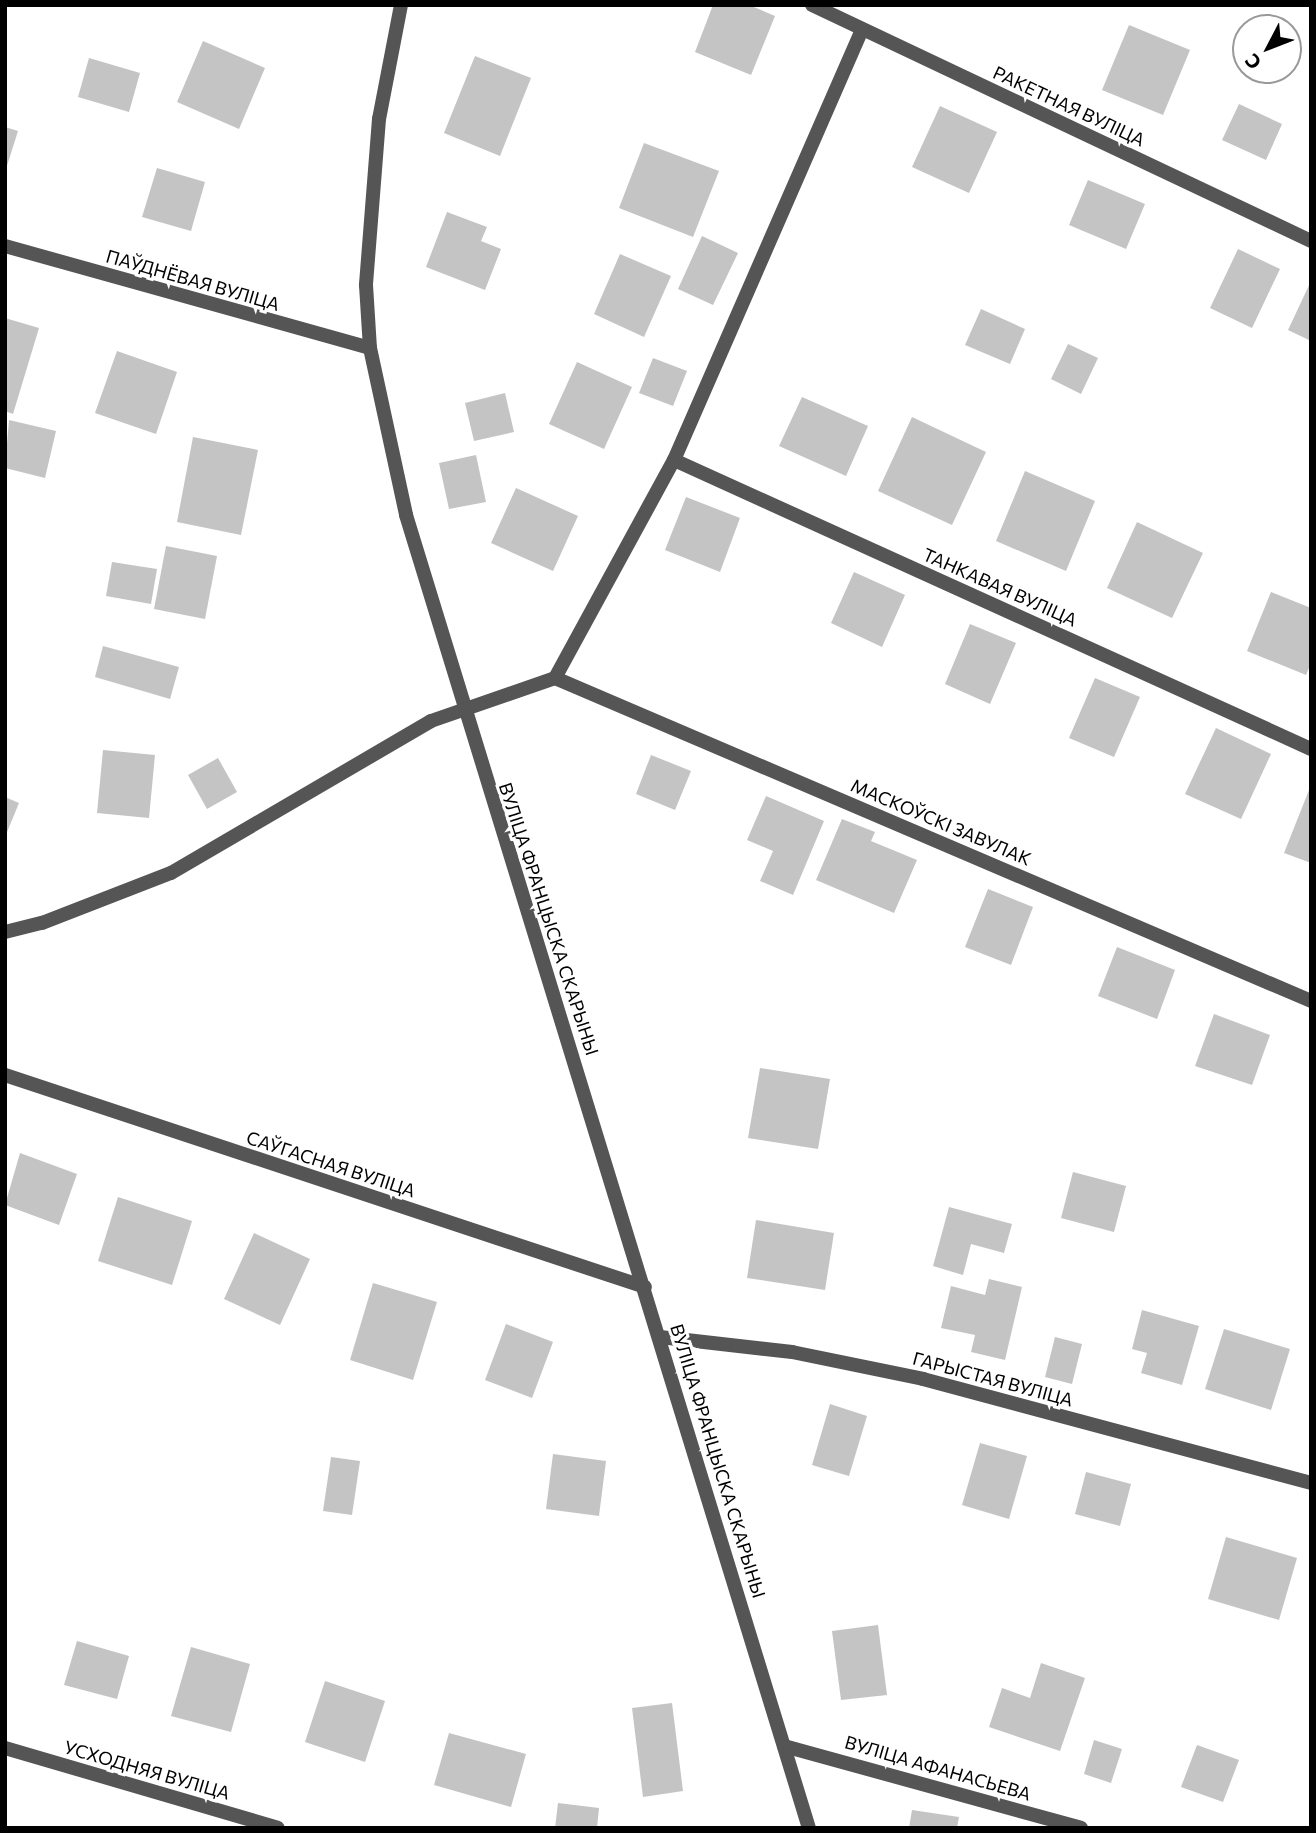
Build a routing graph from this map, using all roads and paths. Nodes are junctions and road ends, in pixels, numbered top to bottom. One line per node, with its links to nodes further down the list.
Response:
1 (401, 5): 6 (street, ВУЛІЦА ФРАНЦЫСКА СКАРЫНЫ)
2 (812, 5): 3 (street, РАКЕТНАЯ ВУЛІЦА)
3 (862, 30): 4 (street, РАКЕТНАЯ ВУЛІЦА); 7 (street)
4 (1311, 241)
5 (5, 246): 6 (street, ПАЎДНЁВАЯ ВУЛІЦА)
6 (370, 348): 9 (street, ВУЛІЦА ФРАНЦЫСКА СКАРЫНЫ)
7 (674, 460): 8 (street); 10 (street, ТАНКАВАЯ ВУЛІЦА)
8 (555, 678): 9 (street); 12 (street, МАСКОЎСКІ ЗАВУЛАК)
9 (462, 709): 11 (street); 14 (street, ВУЛІЦА ФРАНЦЫСКА СКАРЫНЫ)
10 (1311, 749)
11 (5, 932)
12 (1311, 1001)
13 (5, 1075): 14 (street, САЎГАСНАЯ ВУЛІЦА)
14 (645, 1287): 15 (street, ВУЛІЦА ФРАНЦЫСКА СКАРЫНЫ)
15 (660, 1337): 16 (street, ГАРЫСТАЯ ВУЛІЦА); 17 (street, ВУЛІЦА ФРАНЦЫСКА СКАРЫНЫ)
16 (1311, 1483)
17 (785, 1745): 20 (street, ВУЛІЦА ФРАНЦЫСКА СКАРЫНЫ); 21 (street, ВУЛІЦА АФАНАСЬЕВА)
18 (5, 1748): 19 (street, УСХОДНЯЯ ВУЛІЦА)
19 (278, 1828)
20 (809, 1828)
21 (1081, 1828)

